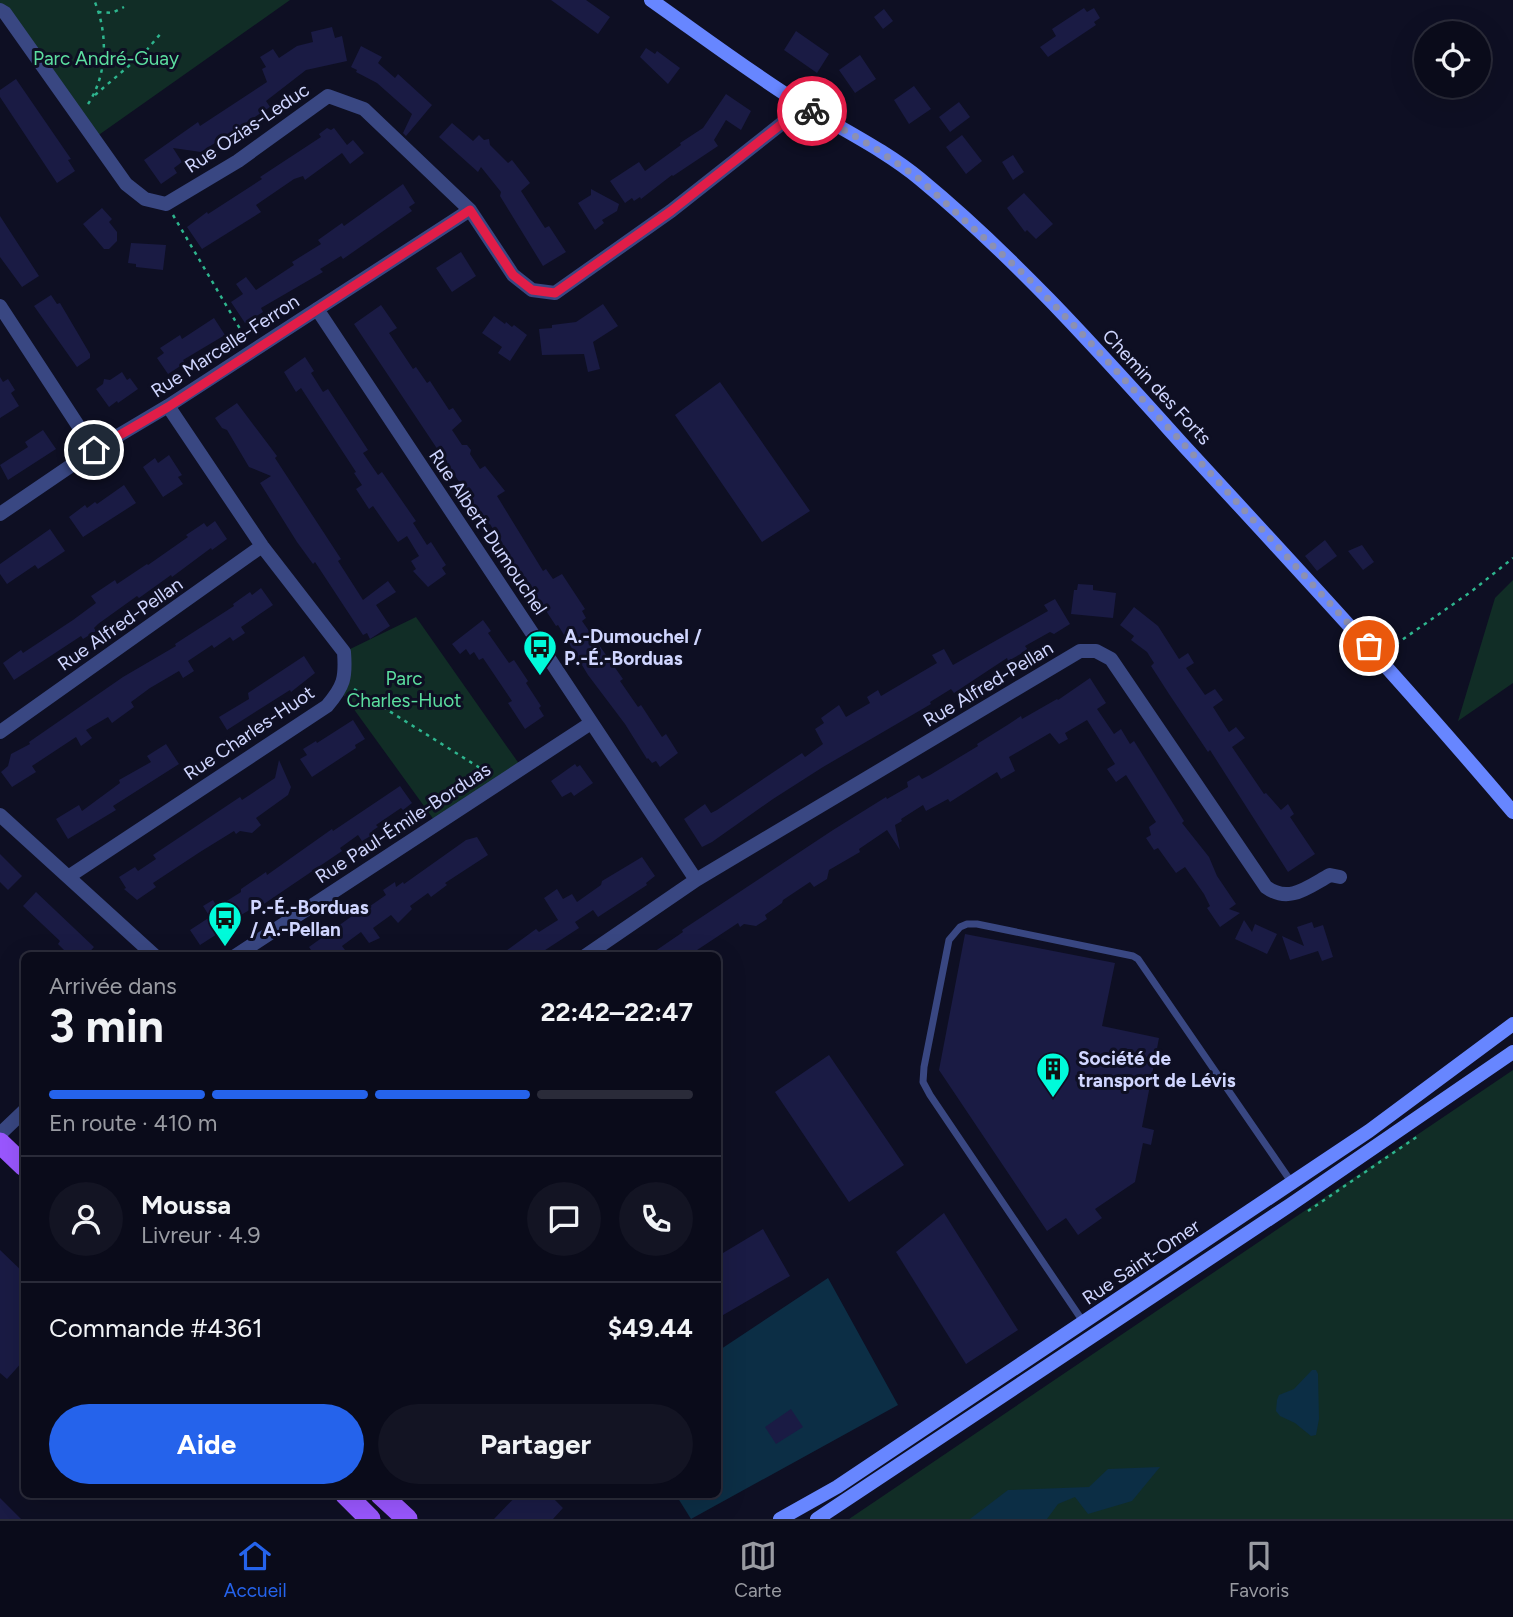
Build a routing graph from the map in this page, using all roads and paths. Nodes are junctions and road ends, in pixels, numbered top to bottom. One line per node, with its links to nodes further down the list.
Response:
1 (94, 0): 5 (path)
2 (652, 0): 8 (street, Chemin des Forts)
3 (124, 7): 5 (path)
4 (0, 10): 9 (street)
5 (98, 12): 7 (path)
6 (162, 32): 7 (path)
7 (92, 98): 9 (path)
8 (804, 106): 11 (street, Rue Ozias-Leduc); 20 (street, Chemin des Forts)
9 (78, 118): 10 (street)
10 (166, 204): 11 (street, Rue Ozias-Leduc); 14 (path)
11 (470, 210): 13 (street, Rue Marcelle-Ferron)
12 (0, 306): 16 (street)
13 (317, 309): 14 (street, Rue Marcelle-Ferron); 22 (street, Rue Albert-Dumouchel)
14 (253, 351): 15 (street, Rue Marcelle-Ferron)
15 (168, 407): 16 (street, Rue Marcelle-Ferron); 18 (street)
16 (94, 450): 17 (street, Rue Marcelle-Ferron)
17 (0, 514)
18 (262, 546): 21 (street); 23 (street, Rue Alfred-Pellan)
19 (1513, 558): 20 (path)
20 (1379, 658): 25 (street, Chemin des Forts)
21 (343, 682): 24 (path); 27 (street, Rue Charles-Huot)
22 (591, 723): 24 (street, Rue Paul-Émile-Borduas); 29 (street, Rue Albert-Dumouchel)
23 (0, 732)
24 (501, 782): 31 (street, Rue Paul-Émile-Borduas)
25 (1513, 812)
26 (0, 815): 27 (street)
27 (68, 877): 30 (street)
28 (1340, 877): 29 (street, Rue Alfred-Pellan)
29 (696, 880): 32 (street, Rue Alfred-Pellan)
30 (151, 952)
31 (241, 952)
32 (591, 952)
33 (1513, 1024): 39 (street, Rue Saint-Omer)
34 (1513, 1052): 46 (street, Rue Saint-Omer)
35 (21, 1114): 36 (street)
36 (0, 1134)
37 (0, 1143): 38 (main road)
38 (21, 1163)
39 (1292, 1184): 40 (street, Rue Saint-Omer); 40 (lane)
40 (1084, 1323): 45 (street, Rue Saint-Omer)
41 (349, 1498): 43 (main road)
42 (384, 1498): 44 (main road)
43 (370, 1519)
44 (407, 1519)
45 (780, 1519)
46 (817, 1519)

